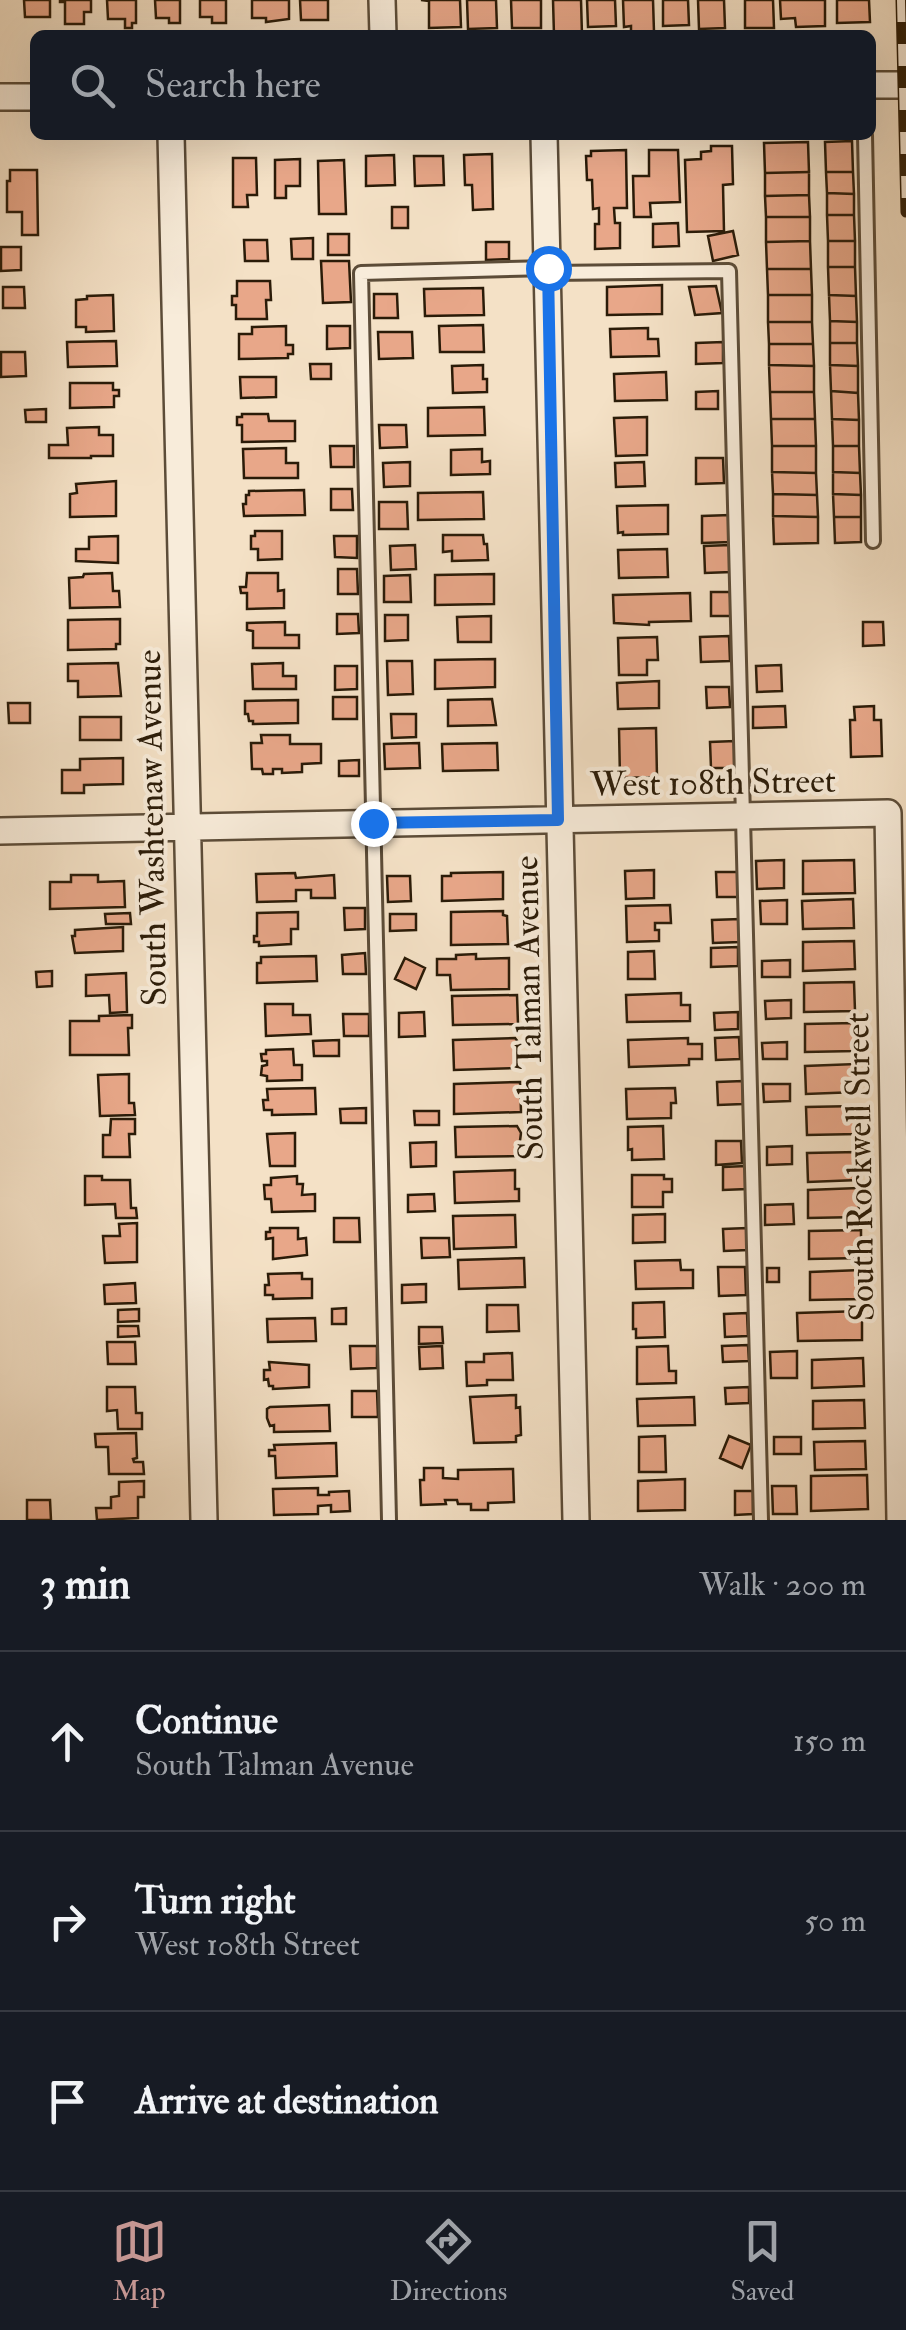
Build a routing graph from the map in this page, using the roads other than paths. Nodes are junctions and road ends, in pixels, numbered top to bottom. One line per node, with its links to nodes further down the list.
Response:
1 (382, 0): 2 (street)
2 (383, 30)
3 (906, 84): 4 (street)
4 (876, 85)
5 (30, 97): 6 (street)
6 (0, 98)
7 (171, 140): 16 (street, South Washtenaw Avenue)
8 (544, 140): 10 (street, South Talman Avenue)
9 (864, 140): 11 (lane)
10 (549, 271): 13 (lane); 14 (street, South Talman Avenue); 15 (lane)
11 (874, 542)
12 (888, 813): 13 (street, West 108th Street); 22 (street, South Rockwell Street)
13 (742, 816): 14 (street, West 108th Street); 21 (lane)
14 (558, 820): 15 (street, West 108th Street); 20 (street, South Talman Avenue)
15 (373, 823): 16 (street, West 108th Street); 19 (lane)
16 (186, 827): 17 (street, West 108th Street); 18 (street, South Washtenaw Avenue)
17 (0, 831)
18 (204, 1520)
19 (389, 1520)
20 (576, 1520)
21 (760, 1520)
22 (900, 1520)

